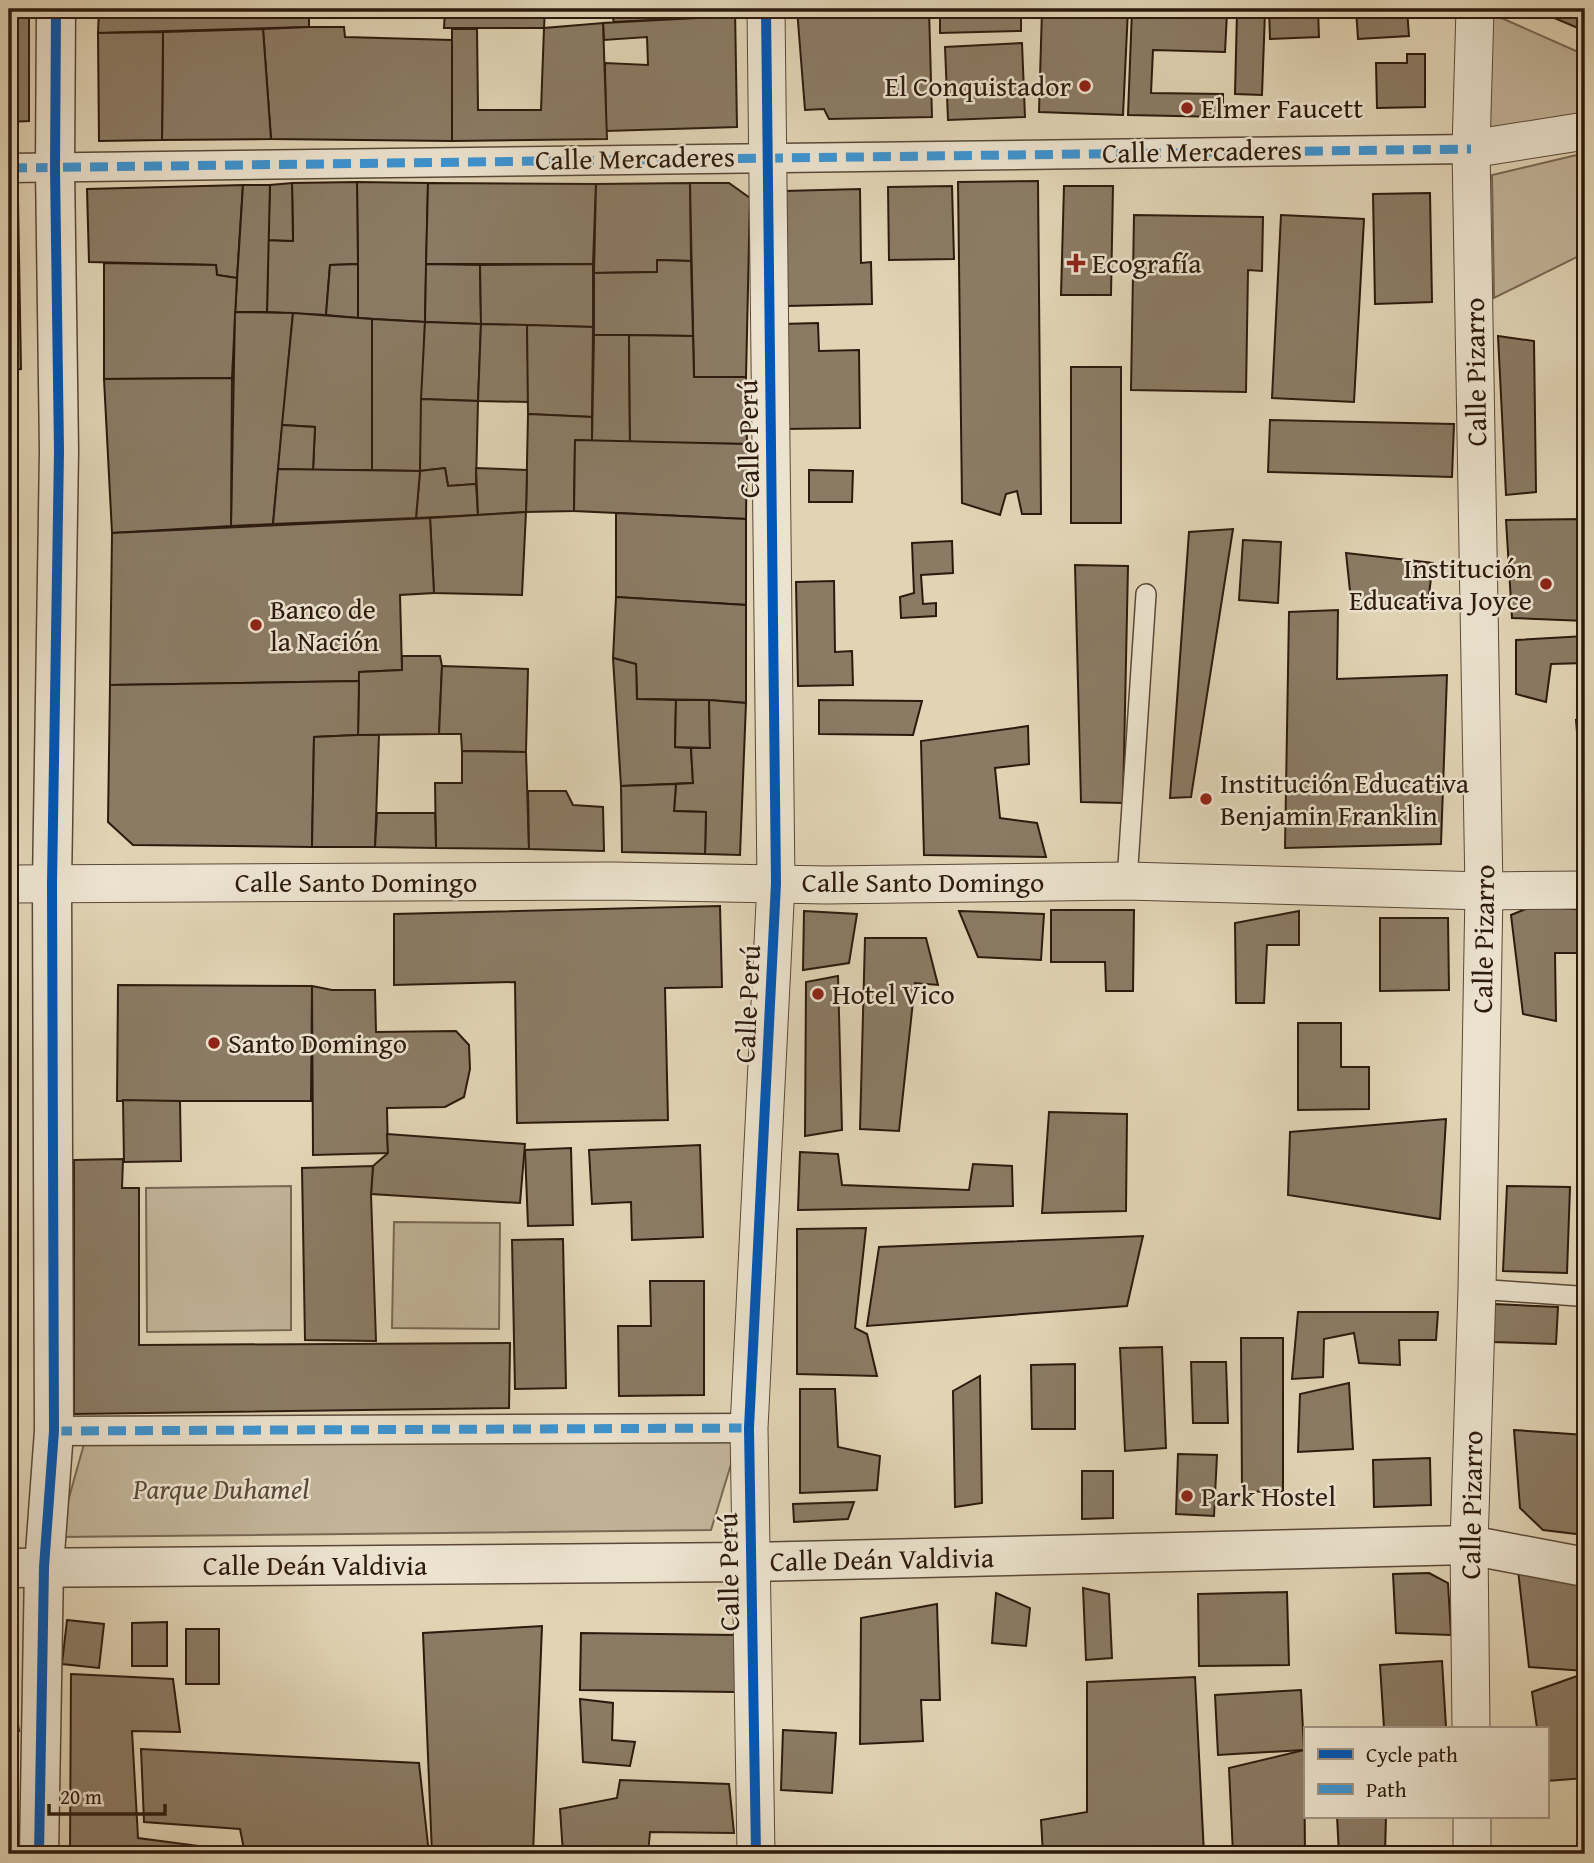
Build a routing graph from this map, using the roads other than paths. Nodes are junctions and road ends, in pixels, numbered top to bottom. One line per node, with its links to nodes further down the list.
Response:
1 (56, 9): 8 (street)
2 (766, 9): 6 (street, Calle Perú)
3 (1475, 9): 5 (street, Calle Pizarro)
4 (1585, 131): 5 (street)
5 (1471, 149): 6 (street, Calle Mercaderes); 15 (street, Calle Pizarro)
6 (767, 156): 8 (street, Calle Mercaderes); 11 (street, Calle Perú)
7 (9, 168): 8 (street, Calle Mercaderes)
8 (55, 168): 13 (street)
9 (1146, 594): 10 (lane)
10 (1128, 881): 11 (street, Calle Santo Domingo); 15 (street, Calle Santo Domingo)
11 (776, 883): 13 (street, Calle Santo Domingo); 18 (street, Calle Perú)
12 (9, 884): 13 (street, Calle Santo Domingo)
13 (52, 884): 19 (street)
14 (1585, 890): 15 (street, Calle Santo Domingo)
15 (1484, 891): 16 (street, Calle Pizarro)
16 (1477, 1289): 17 (lane); 20 (street, Calle Pizarro)
17 (1577, 1296)
18 (749, 1428): 19 (street); 21 (street, Calle Perú)
19 (54, 1431): 22 (street)
20 (1469, 1545): 21 (street, Calle Deán Valdivia); 23 (street, Calle Deán Valdivia); 24 (street, Calle Pizarro)
21 (750, 1562): 22 (street, Calle Deán Valdivia); 27 (street, Calle Perú)
22 (27, 1567): 26 (street)
23 (1585, 1567)
24 (1471, 1727)
25 (1472, 1818): 28 (street)
26 (39, 1854)
27 (756, 1854)
28 (1472, 1854)

